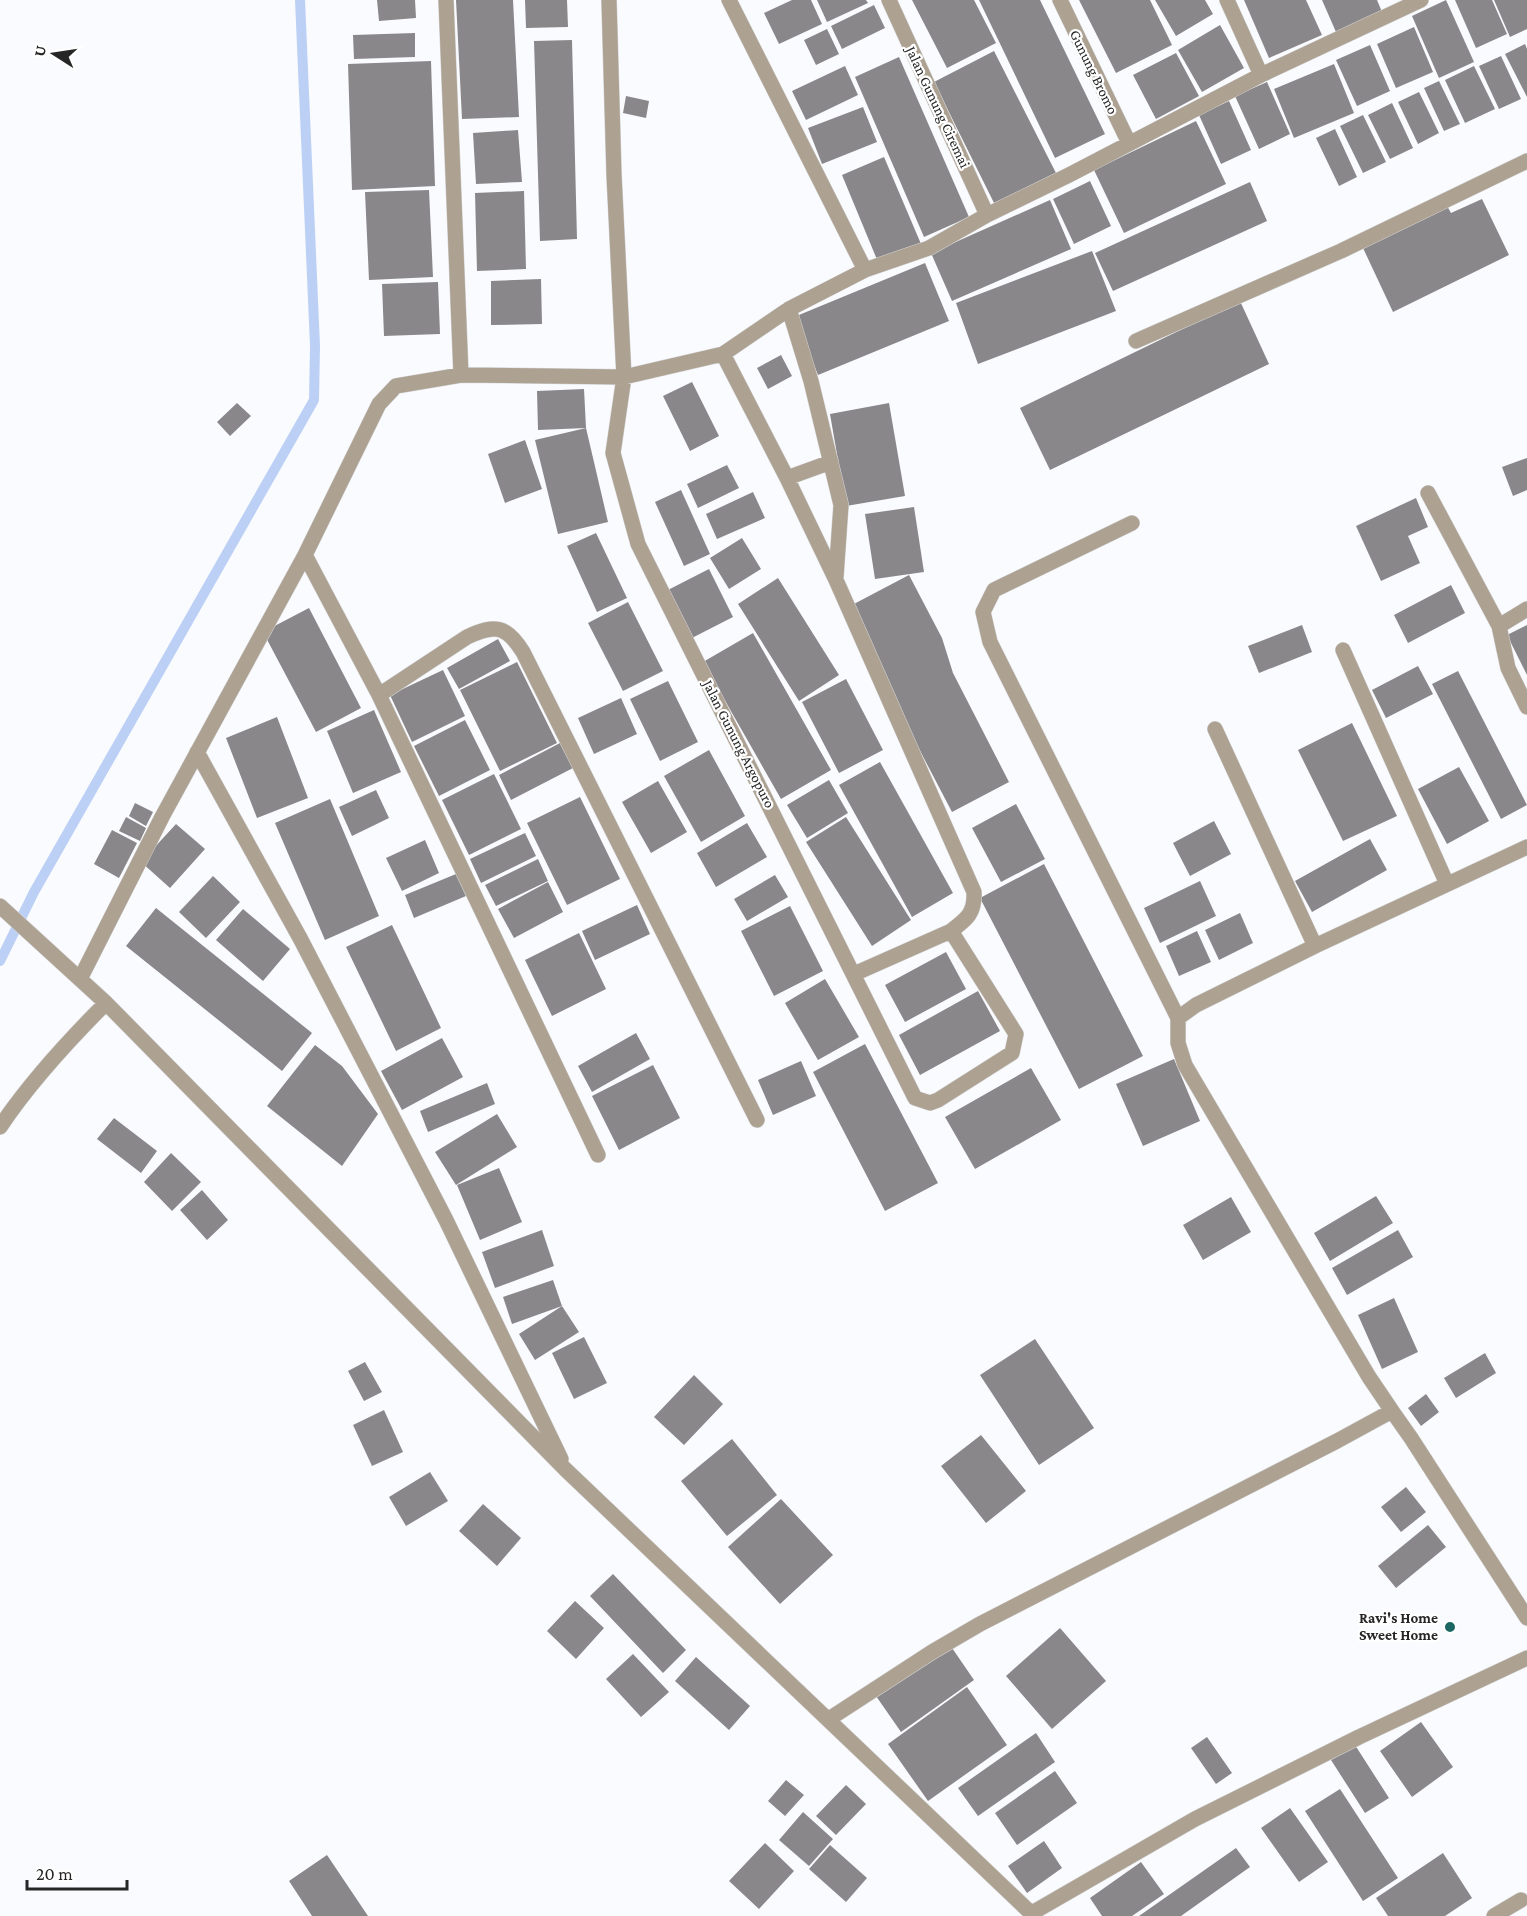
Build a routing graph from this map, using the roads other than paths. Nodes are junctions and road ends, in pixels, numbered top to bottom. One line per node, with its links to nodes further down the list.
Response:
1 (446, 0): 16 (street)
2 (609, 0): 17 (street, Jalan Gunung Argopuro)
3 (729, 0): 12 (street)
4 (889, 0): 11 (street, Jalan Gunung Ciremai)
5 (1060, 0): 9 (street, Gunung Bromo)
6 (1227, 0): 8 (street)
7 (1410, 2): 8 (street)
8 (1261, 75): 9 (street)
9 (1129, 143): 11 (street)
10 (1527, 161): 14 (street)
11 (987, 215): 12 (street)
12 (865, 270): 13 (street)
13 (789, 309): 15 (street); 18 (street)
14 (1136, 341)
15 (723, 354): 17 (street); 19 (street)
16 (461, 375): 17 (street); 22 (street)
17 (624, 378): 36 (street, Jalan Gunung Argopuro)
18 (831, 462): 19 (street); 23 (street)
19 (787, 478): 23 (street)
20 (1428, 493): 25 (street)
21 (1132, 523): 39 (street)
22 (305, 555): 27 (street); 30 (street)
23 (836, 580): 34 (street)
24 (1527, 609): 25 (street)
25 (1499, 626): 28 (street)
26 (1343, 650): 32 (street)
27 (379, 695): 40 (street); 42 (street)
28 (1527, 707)
29 (1215, 729): 35 (street)
30 (197, 752): 37 (street); 44 (street)
31 (1527, 847): 32 (street)
32 (1447, 884): 35 (street)
33 (0, 906): 37 (street)
34 (951, 931): 36 (street); 36 (street, Jalan Gunung Argopuro)
35 (1315, 946): 39 (street)
36 (854, 974)
37 (80, 978): 38 (street)
38 (106, 1003): 41 (street); 44 (street)
39 (1178, 1018): 43 (street)
40 (757, 1120)
41 (0, 1127)
42 (598, 1155)
43 (1392, 1411): 45 (street); 47 (street)
44 (565, 1468): 47 (street)
45 (1527, 1618)
46 (1527, 1658): 49 (street)
47 (829, 1719): 49 (street)
48 (1521, 1900): 50 (street)
49 (1033, 1915)
50 (1494, 1916)

